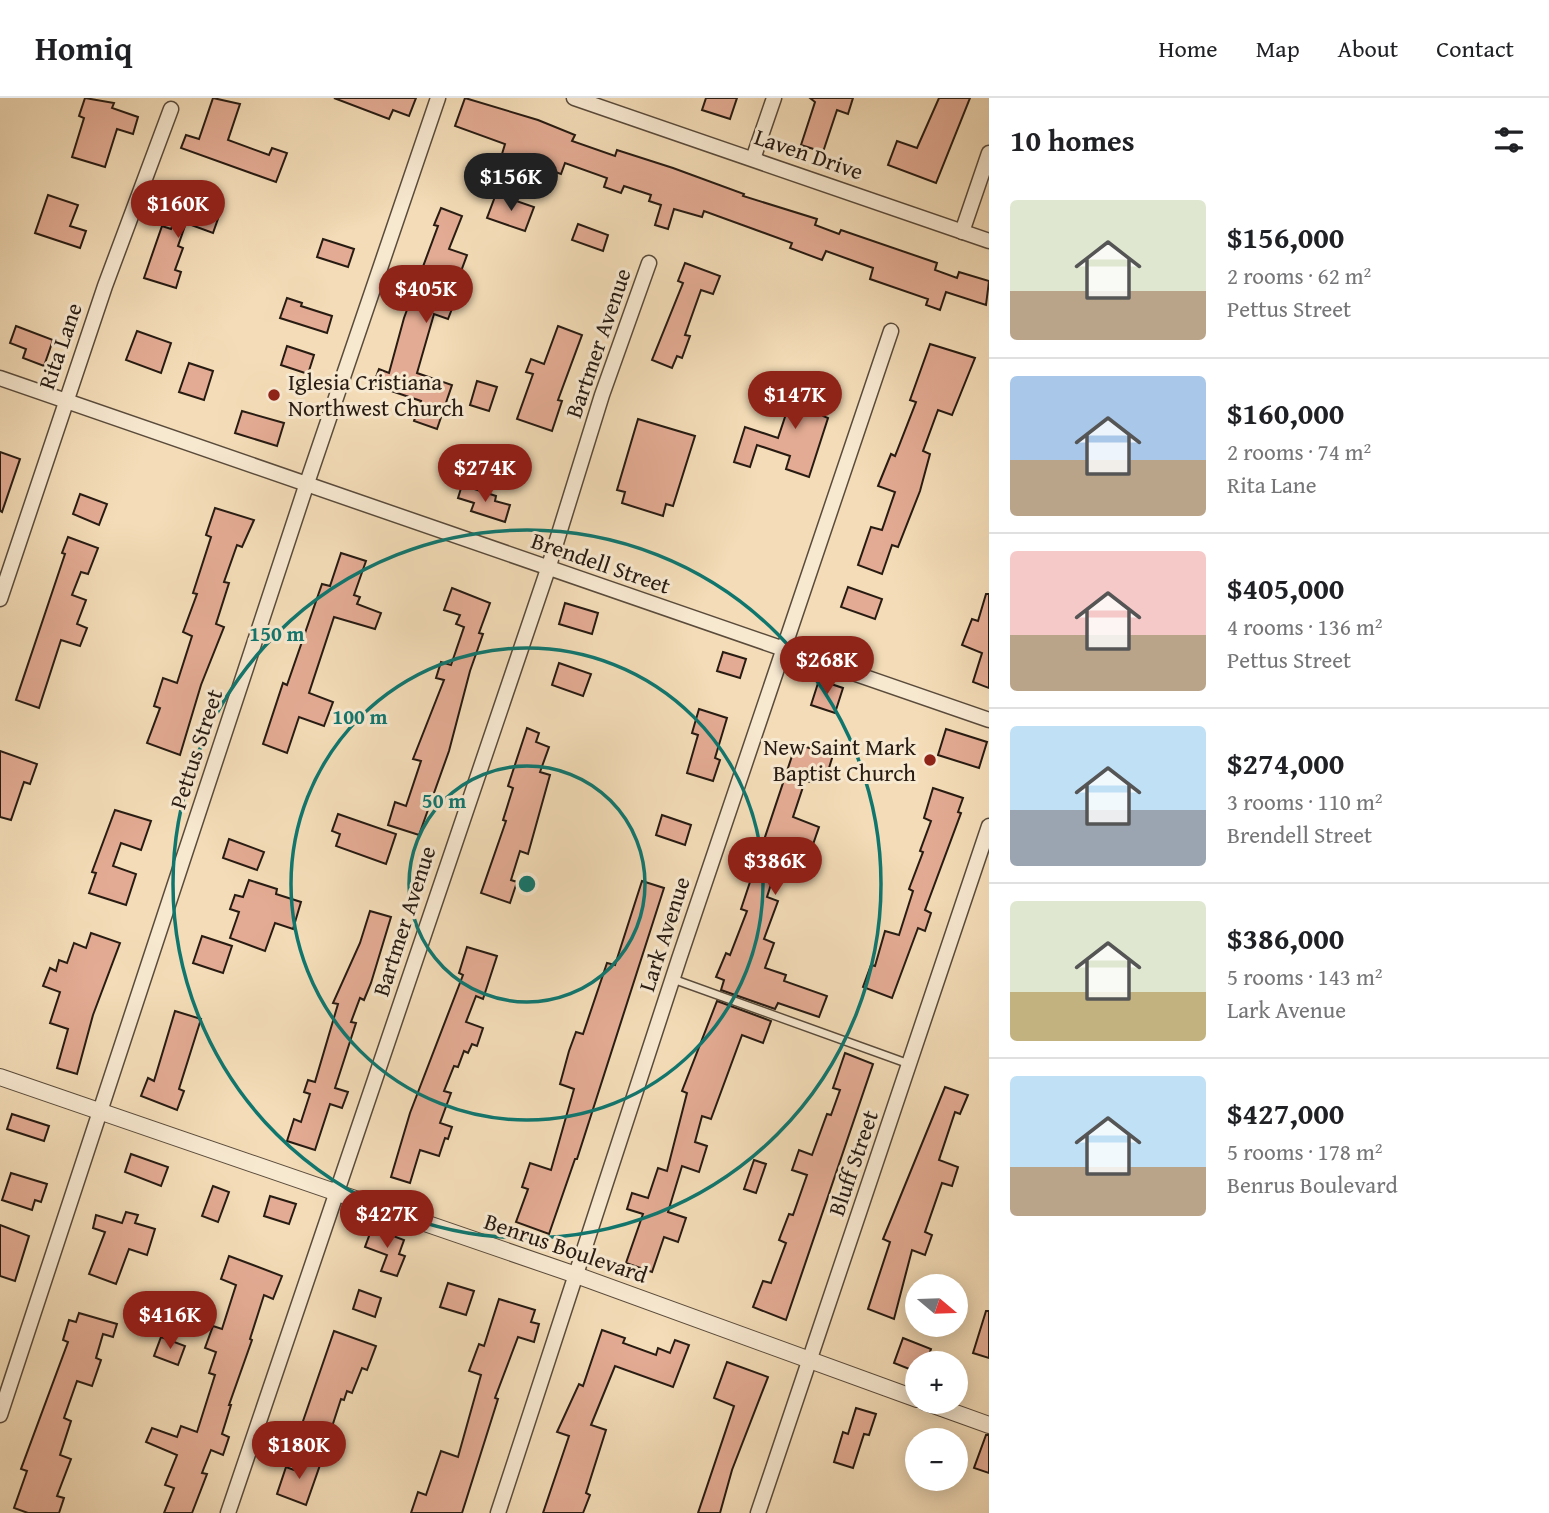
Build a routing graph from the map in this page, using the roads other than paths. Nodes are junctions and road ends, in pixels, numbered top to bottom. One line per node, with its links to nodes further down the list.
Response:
1 (438, 98): 13 (street, Pettus Street)
2 (574, 98): 6 (street, Laven Drive)
3 (774, 98): 6 (street)
4 (171, 109): 12 (street, Rita Lane)
5 (989, 153): 7 (street)
6 (753, 159): 7 (street, Laven Drive)
7 (962, 232): 8 (street, Laven Drive)
8 (989, 241)
9 (649, 263): 14 (street, Bartmer Avenue)
10 (891, 331): 16 (street, Lark Avenue)
11 (0, 378): 12 (street, Brendell Street)
12 (66, 401): 13 (street, Brendell Street); 15 (street, Rita Lane)
13 (306, 486): 14 (street, Brendell Street); 22 (street, Pettus Street)
14 (548, 569): 16 (street, Brendell Street); 23 (street, Bartmer Avenue)
15 (0, 599)
16 (784, 650): 17 (street, Brendell Street); 19 (street, Lark Avenue)
17 (989, 720)
18 (989, 826): 20 (street, Bluff Street)
19 (673, 979): 20 (lane); 24 (street, Lark Avenue)
20 (910, 1064): 25 (street, Bluff Street)
21 (0, 1077): 22 (street, Benrus Boulevard)
22 (100, 1112): 23 (street, Benrus Boulevard); 28 (street, Pettus Street)
23 (339, 1192): 24 (street, Benrus Boulevard); 30 (street, Bartmer Avenue)
24 (576, 1275): 25 (street, Benrus Boulevard); 31 (street, Lark Avenue)
25 (811, 1359): 26 (street, Benrus Boulevard); 32 (street, Bluff Street)
26 (905, 1394)
27 (958, 1414): 29 (street)
28 (0, 1415)
29 (989, 1425)
30 (228, 1513)
31 (498, 1513)
32 (758, 1513)

